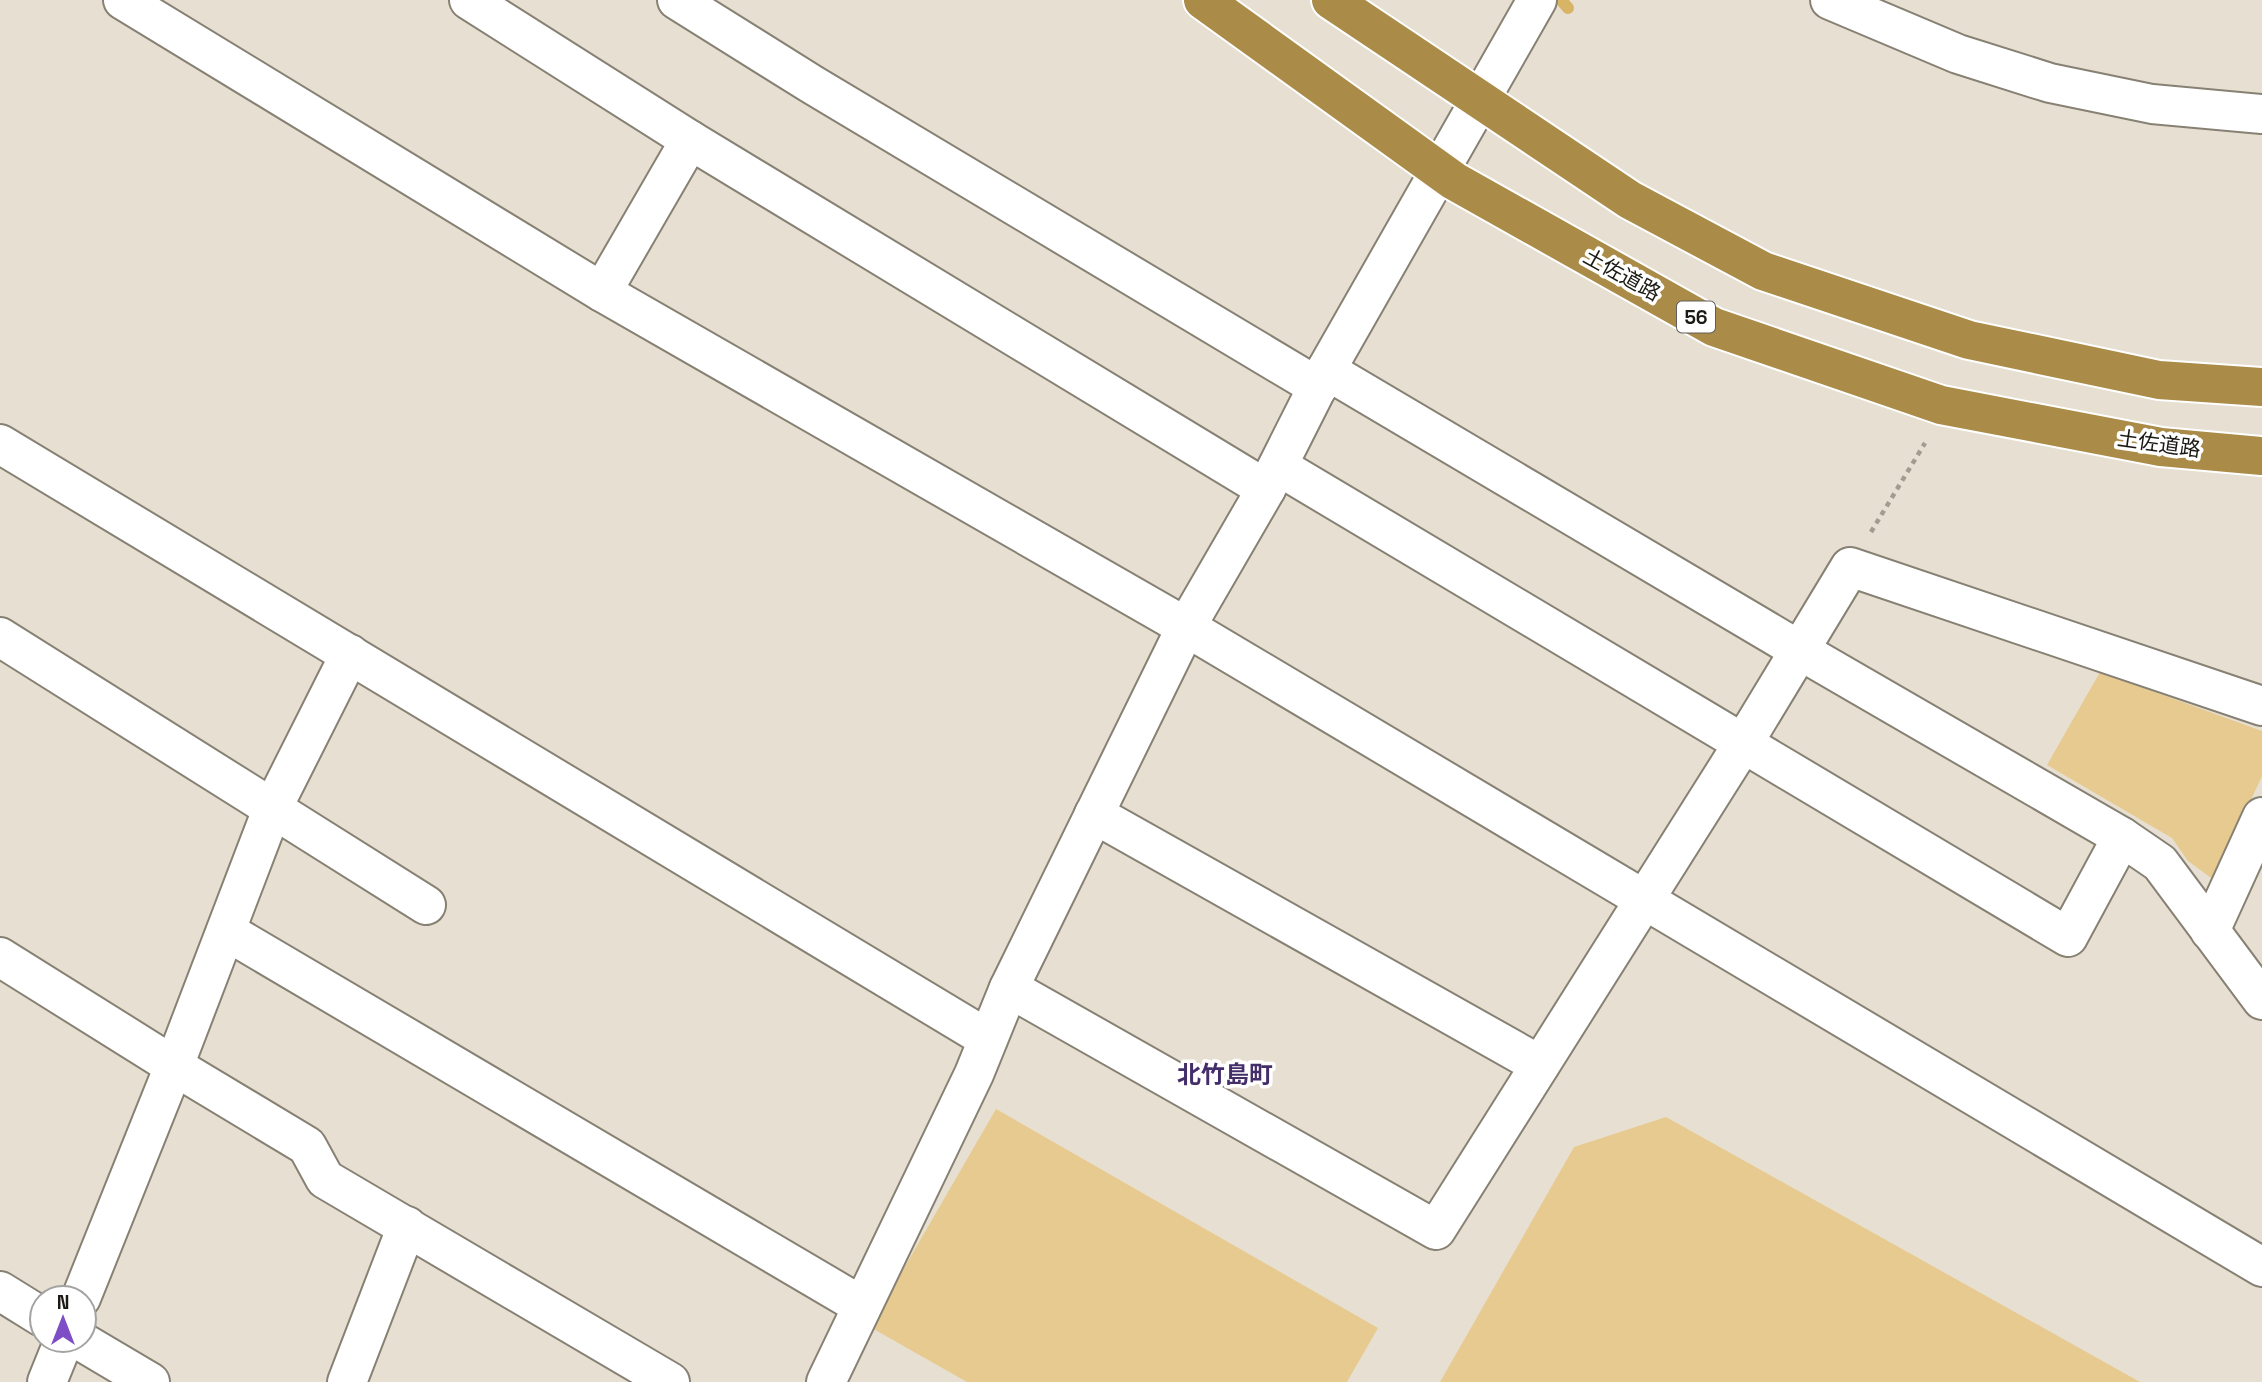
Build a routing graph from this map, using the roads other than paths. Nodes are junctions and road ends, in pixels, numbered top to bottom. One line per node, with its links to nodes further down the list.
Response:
1 (123, 0): 12 (street)
2 (469, 0): 10 (street)
3 (677, 0): 13 (street)
4 (1203, 0): 11 (highway, 土佐道路 / 56)
5 (1331, 0): 8 (highway)
6 (1537, 0): 8 (street)
7 (1830, 0): 9 (street)
8 (1480, 100): 11 (street); 14 (highway)
9 (2262, 114)
10 (690, 140): 12 (street); 17 (street)
11 (1440, 170): 13 (street); 16 (highway, 土佐道路 / 56)
12 (602, 292): 18 (street)
13 (1322, 379): 17 (street); 20 (street)
14 (2262, 387)
15 (0, 444): 21 (street)
16 (2262, 456)
17 (1272, 478): 18 (street); 23 (street)
18 (1186, 627): 25 (street); 28 (street)
19 (0, 637): 24 (street)
20 (1800, 650): 22 (street); 23 (street); 27 (street)
21 (350, 654): 24 (street); 35 (street)
22 (2262, 706)
23 (1744, 742): 27 (street); 28 (street)
24 (273, 807): 29 (street); 30 (street)
25 (1094, 814): 33 (street); 36 (street)
26 (2262, 817): 31 (street)
27 (2122, 837): 31 (street)
28 (1645, 898): 36 (street); 39 (street)
29 (426, 905)
30 (226, 931): 37 (street); 42 (street)
31 (2210, 931): 34 (street)
32 (0, 957): 37 (street)
33 (1009, 988): 35 (street); 36 (street)
34 (2262, 1000)
35 (988, 1039): 42 (street)
36 (1540, 1065)
37 (174, 1066): 38 (street); 40 (street)
38 (407, 1226): 46 (street); 49 (street)
39 (2262, 1267)
40 (87, 1284)
41 (0, 1291): 43 (street)
42 (862, 1306): 50 (street)
43 (28, 1308)
44 (98, 1351): 48 (street)
45 (58, 1354): 47 (street)
46 (356, 1378)
47 (47, 1382)
48 (150, 1382)
49 (670, 1382)
50 (826, 1382)

